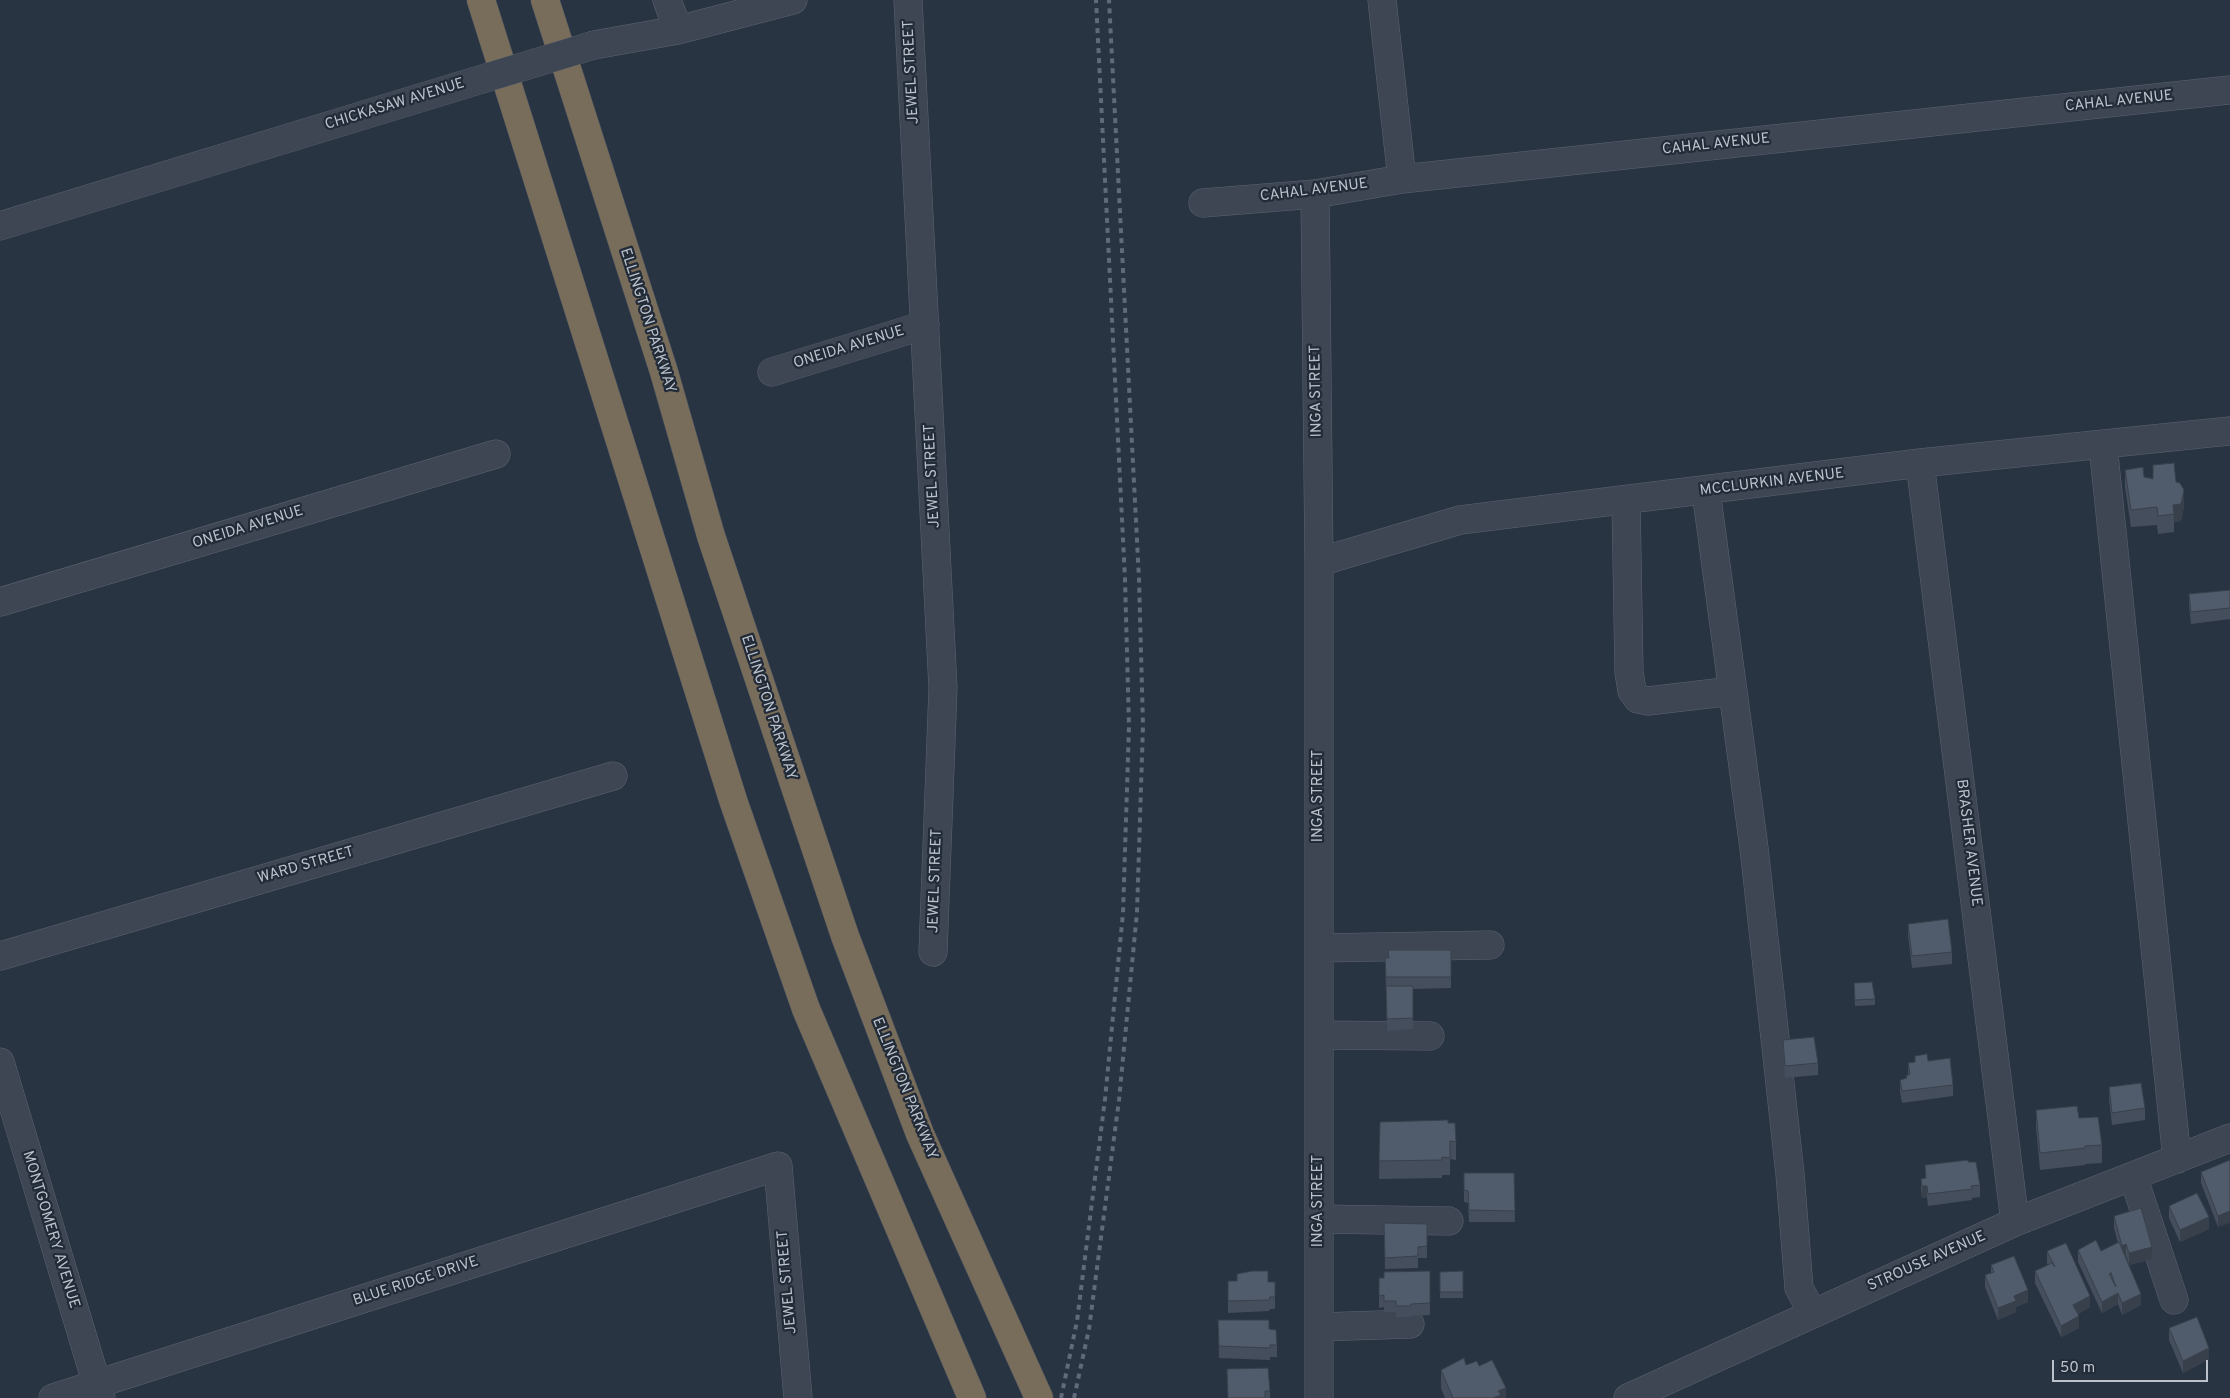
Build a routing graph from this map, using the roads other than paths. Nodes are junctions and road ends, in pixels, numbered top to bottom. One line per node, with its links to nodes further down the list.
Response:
1 (480, 0): 44 (highway)
2 (545, 0): 47 (highway, ELLINGTON PARKWAY)
3 (667, 0): 7 (street)
4 (793, 0): 7 (street, CHICKASAW AVENUE)
5 (908, 0): 13 (street, JEWEL STREET)
6 (1382, 0): 9 (street)
7 (678, 30): 12 (street, CHICKASAW AVENUE, bridge)
8 (2230, 90): 9 (street, CAHAL AVENUE)
9 (1402, 180): 10 (street, CAHAL AVENUE)
10 (1315, 194): 11 (street, CAHAL AVENUE); 21 (street, INGA STREET)
11 (1203, 204)
12 (0, 226)
13 (925, 325): 14 (street, ONEIDA AVENUE); 27 (street, JEWEL STREET)
14 (772, 372)
15 (2230, 431): 16 (street, MCCLURKIN AVENUE)
16 (2103, 444): 18 (street, MCCLURKIN AVENUE); 33 (street)
17 (496, 454): 22 (street, ONEIDA AVENUE)
18 (1920, 464): 19 (street, MCCLURKIN AVENUE); 38 (street, BRASHER AVENUE)
19 (1706, 491): 20 (street, MCCLURKIN AVENUE); 23 (street)
20 (1626, 500): 21 (street, MCCLURKIN AVENUE); 23 (street)
21 (1319, 562): 26 (street, INGA STREET)
22 (0, 602)
23 (1733, 690): 40 (street)
24 (613, 776): 28 (street, WARD STREET)
25 (1490, 945): 26 (street)
26 (1319, 948): 29 (street, INGA STREET)
27 (933, 952)
28 (0, 956)
29 (1319, 1035): 30 (street); 36 (street, INGA STREET)
30 (1430, 1036)
31 (0, 1062): 43 (street, MONTGOMERY AVENUE)
32 (2230, 1138): 33 (street, STROUSE AVENUE)
33 (2177, 1159): 35 (street, STROUSE AVENUE)
34 (778, 1166): 43 (street, BLUE RIDGE DRIVE); 46 (street, JEWEL STREET)
35 (2133, 1176): 38 (street, STROUSE AVENUE); 39 (street)
36 (1319, 1219): 37 (street); 42 (street, INGA STREET)
37 (1449, 1221)
38 (2015, 1222): 40 (street, STROUSE AVENUE)
39 (2174, 1300)
40 (1813, 1314): 49 (street, STROUSE AVENUE)
41 (1410, 1324): 42 (street)
42 (1319, 1327): 48 (street, INGA STREET)
43 (99, 1391): 45 (street, BLUE RIDGE DRIVE)
44 (968, 1392)
45 (53, 1398)
46 (798, 1398)
47 (1039, 1398)
48 (1319, 1398)
49 (1628, 1398)

